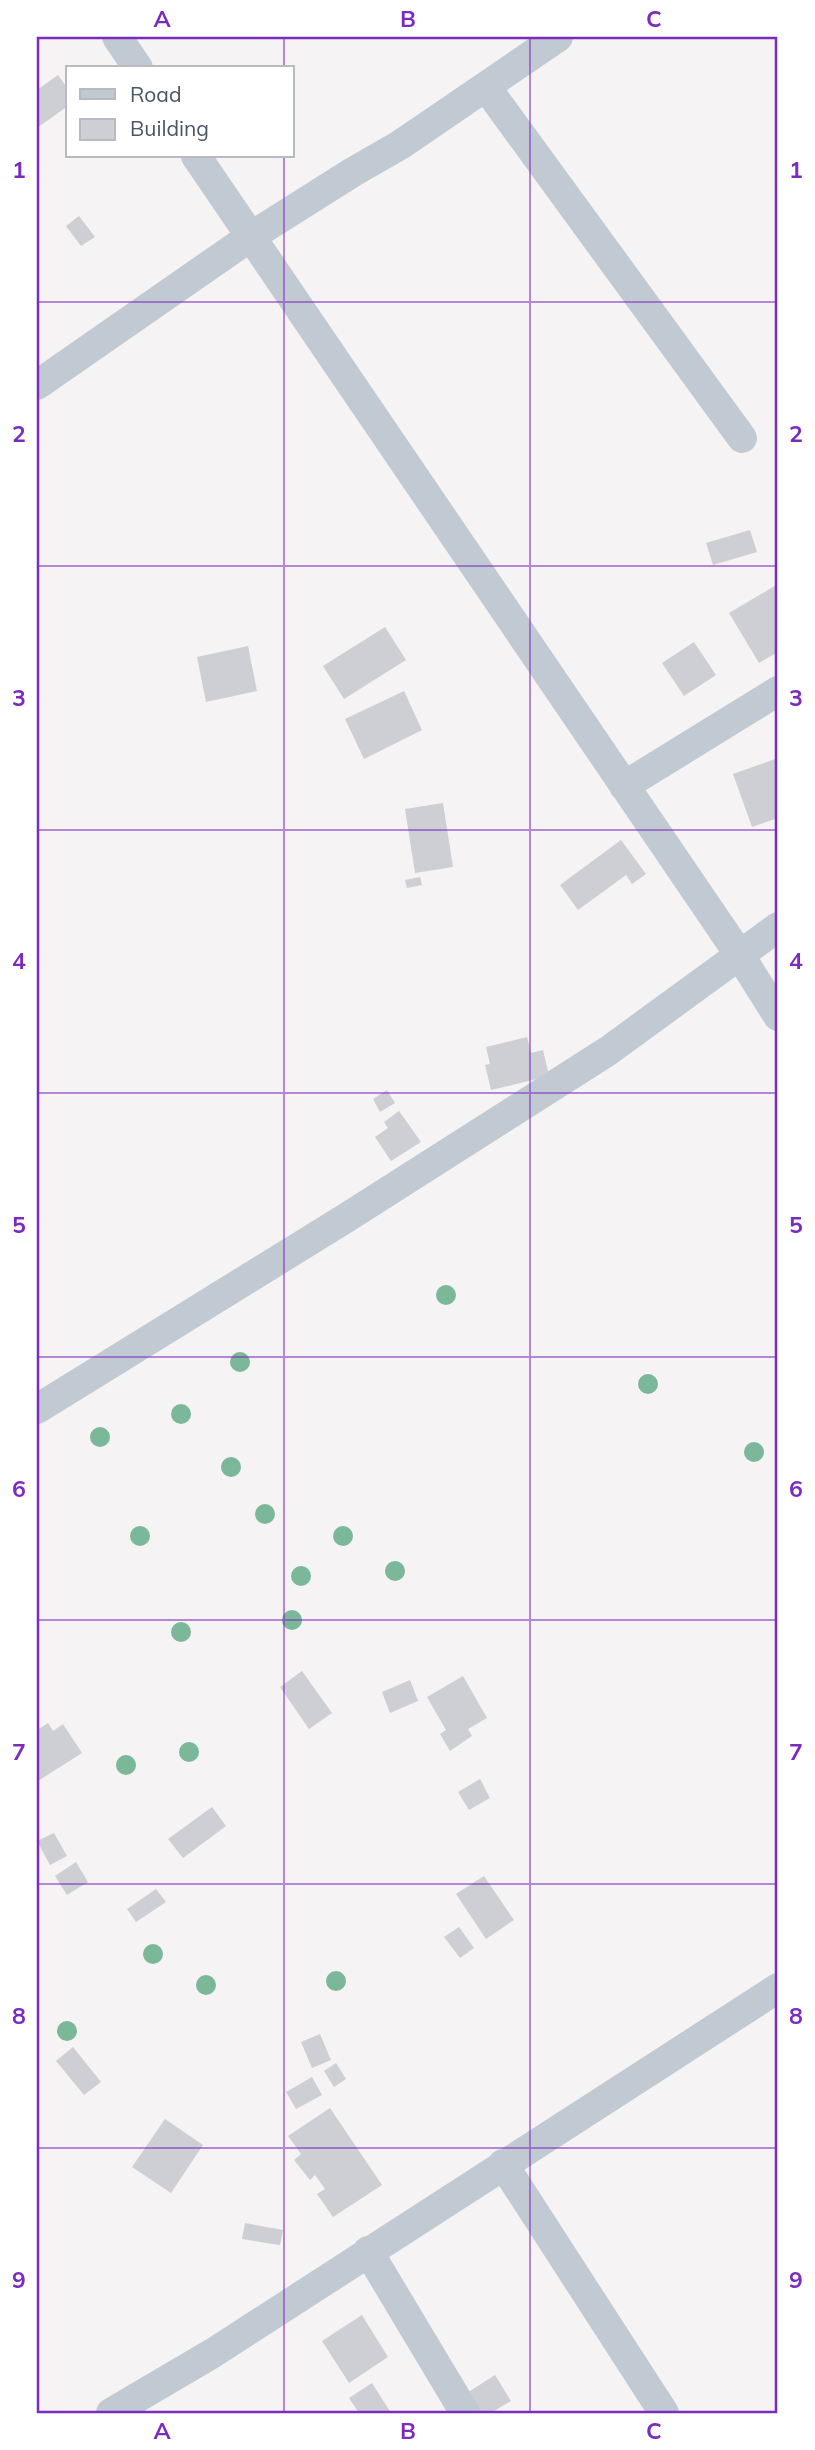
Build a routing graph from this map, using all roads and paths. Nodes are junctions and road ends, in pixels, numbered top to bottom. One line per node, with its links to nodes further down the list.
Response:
1 (117, 37): 3 (street)
2 (558, 37): 4 (street)
3 (137, 66)
4 (486, 86): 6 (street); 8 (street)
5 (197, 158): 6 (street)
6 (250, 237): 7 (street); 10 (street)
7 (37, 385)
8 (742, 439)
9 (778, 691): 10 (street)
10 (624, 786): 12 (street)
11 (778, 927): 12 (street)
12 (739, 954): 13 (street); 14 (street)
13 (778, 1016)
14 (37, 1409)
15 (778, 1988): 16 (street)
16 (503, 2164): 17 (street); 20 (street)
17 (368, 2251): 18 (street); 19 (street)
18 (111, 2413)
19 (465, 2413)
20 (664, 2413)

